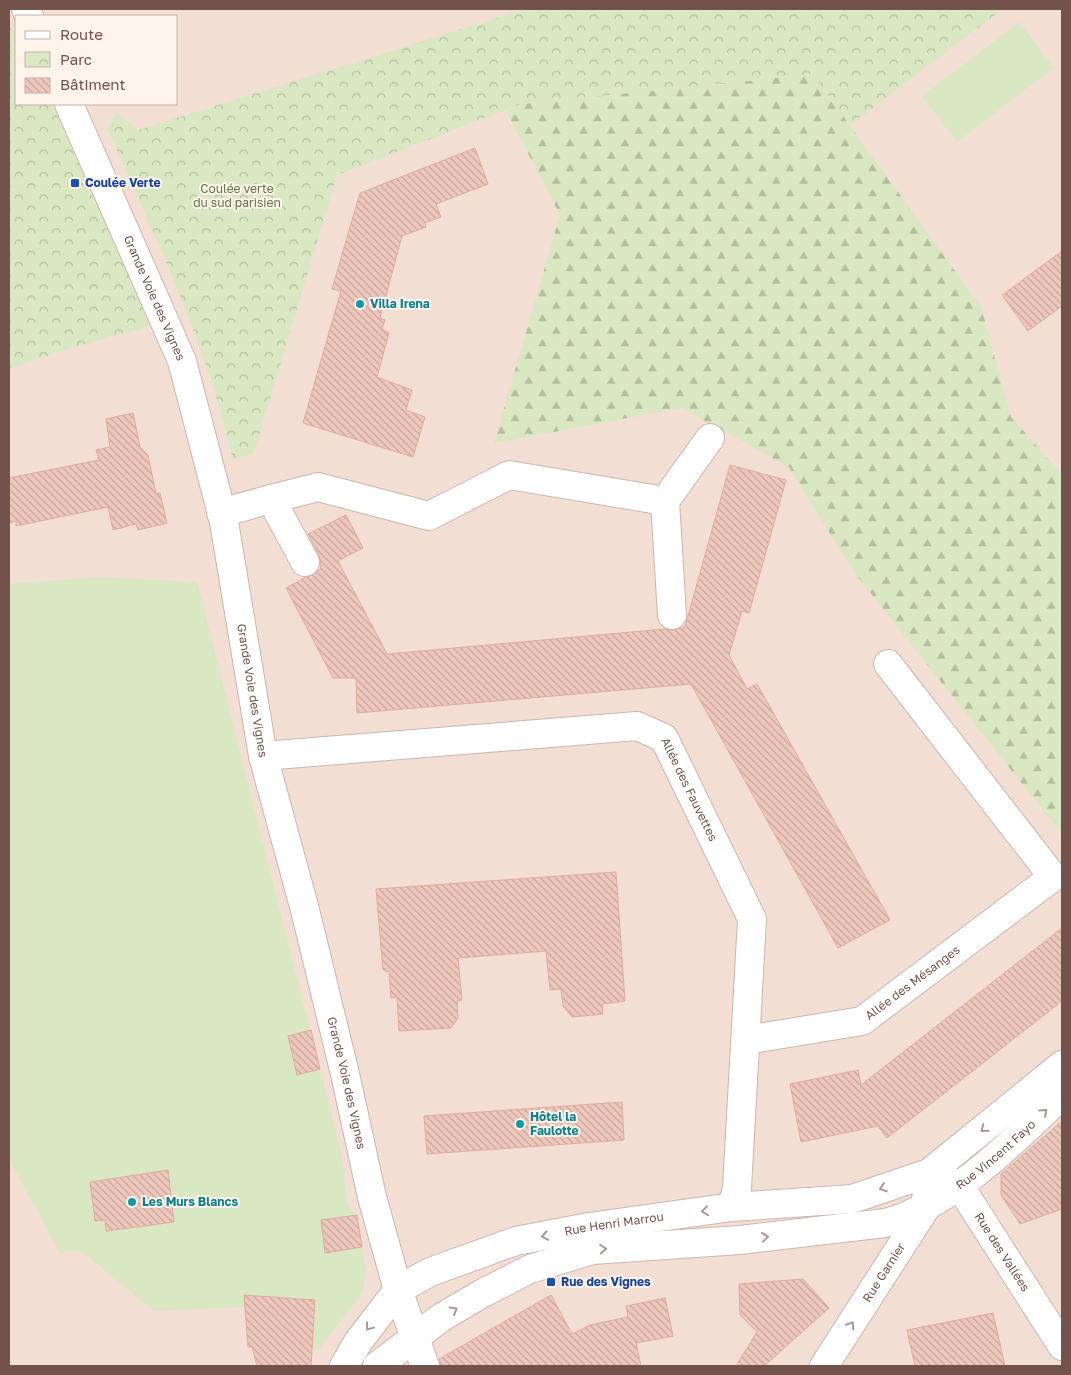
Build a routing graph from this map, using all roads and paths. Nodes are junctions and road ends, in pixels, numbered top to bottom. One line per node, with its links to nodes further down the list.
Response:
1 (69, 105): 5 (street, Grande Voie des Vignes)
2 (710, 438): 4 (street)
3 (271, 499): 4 (street); 5 (street); 6 (street)
4 (665, 501): 7 (street)
5 (222, 513): 9 (street, Grande Voie des Vignes)
6 (304, 562)
7 (672, 615)
8 (888, 664): 10 (street, Allée des Mésanges)
9 (263, 756): 10 (street, Allée des Fauvettes); 17 (street, Grande Voie des Vignes)
10 (746, 1040): 15 (street, Allée des Fauvettes)
11 (1062, 1065): 13 (street, Rue Vincent Fayo, one-way to 13)
12 (1062, 1095): 14 (street, Rue Vincent Fayo, one-way to 12)
13 (929, 1173): 14 (street); 15 (street, Rue Henri Marrou, one-way to 15); 16 (street, Rue Garnier)
14 (960, 1186): 16 (street, Rue Vincent Fayo); 19 (street, Rue des Vallées)
15 (732, 1207): 17 (street, Rue Henri Marrou, one-way to 17)
16 (925, 1209): 18 (street, Rue Henri Marrou, one-way to 16); 23 (street, Rue Garnier, one-way to 16)
17 (398, 1290): 18 (street, Grande Voie des Vignes); 20 (street, Rue Henri Marrou, one-way to 20)
18 (413, 1338): 21 (street, Rue Henri Marrou); 22 (street, Grande Voie des Vignes)
19 (1062, 1346)
20 (344, 1366)
21 (377, 1366)
22 (425, 1366)
23 (824, 1366)

